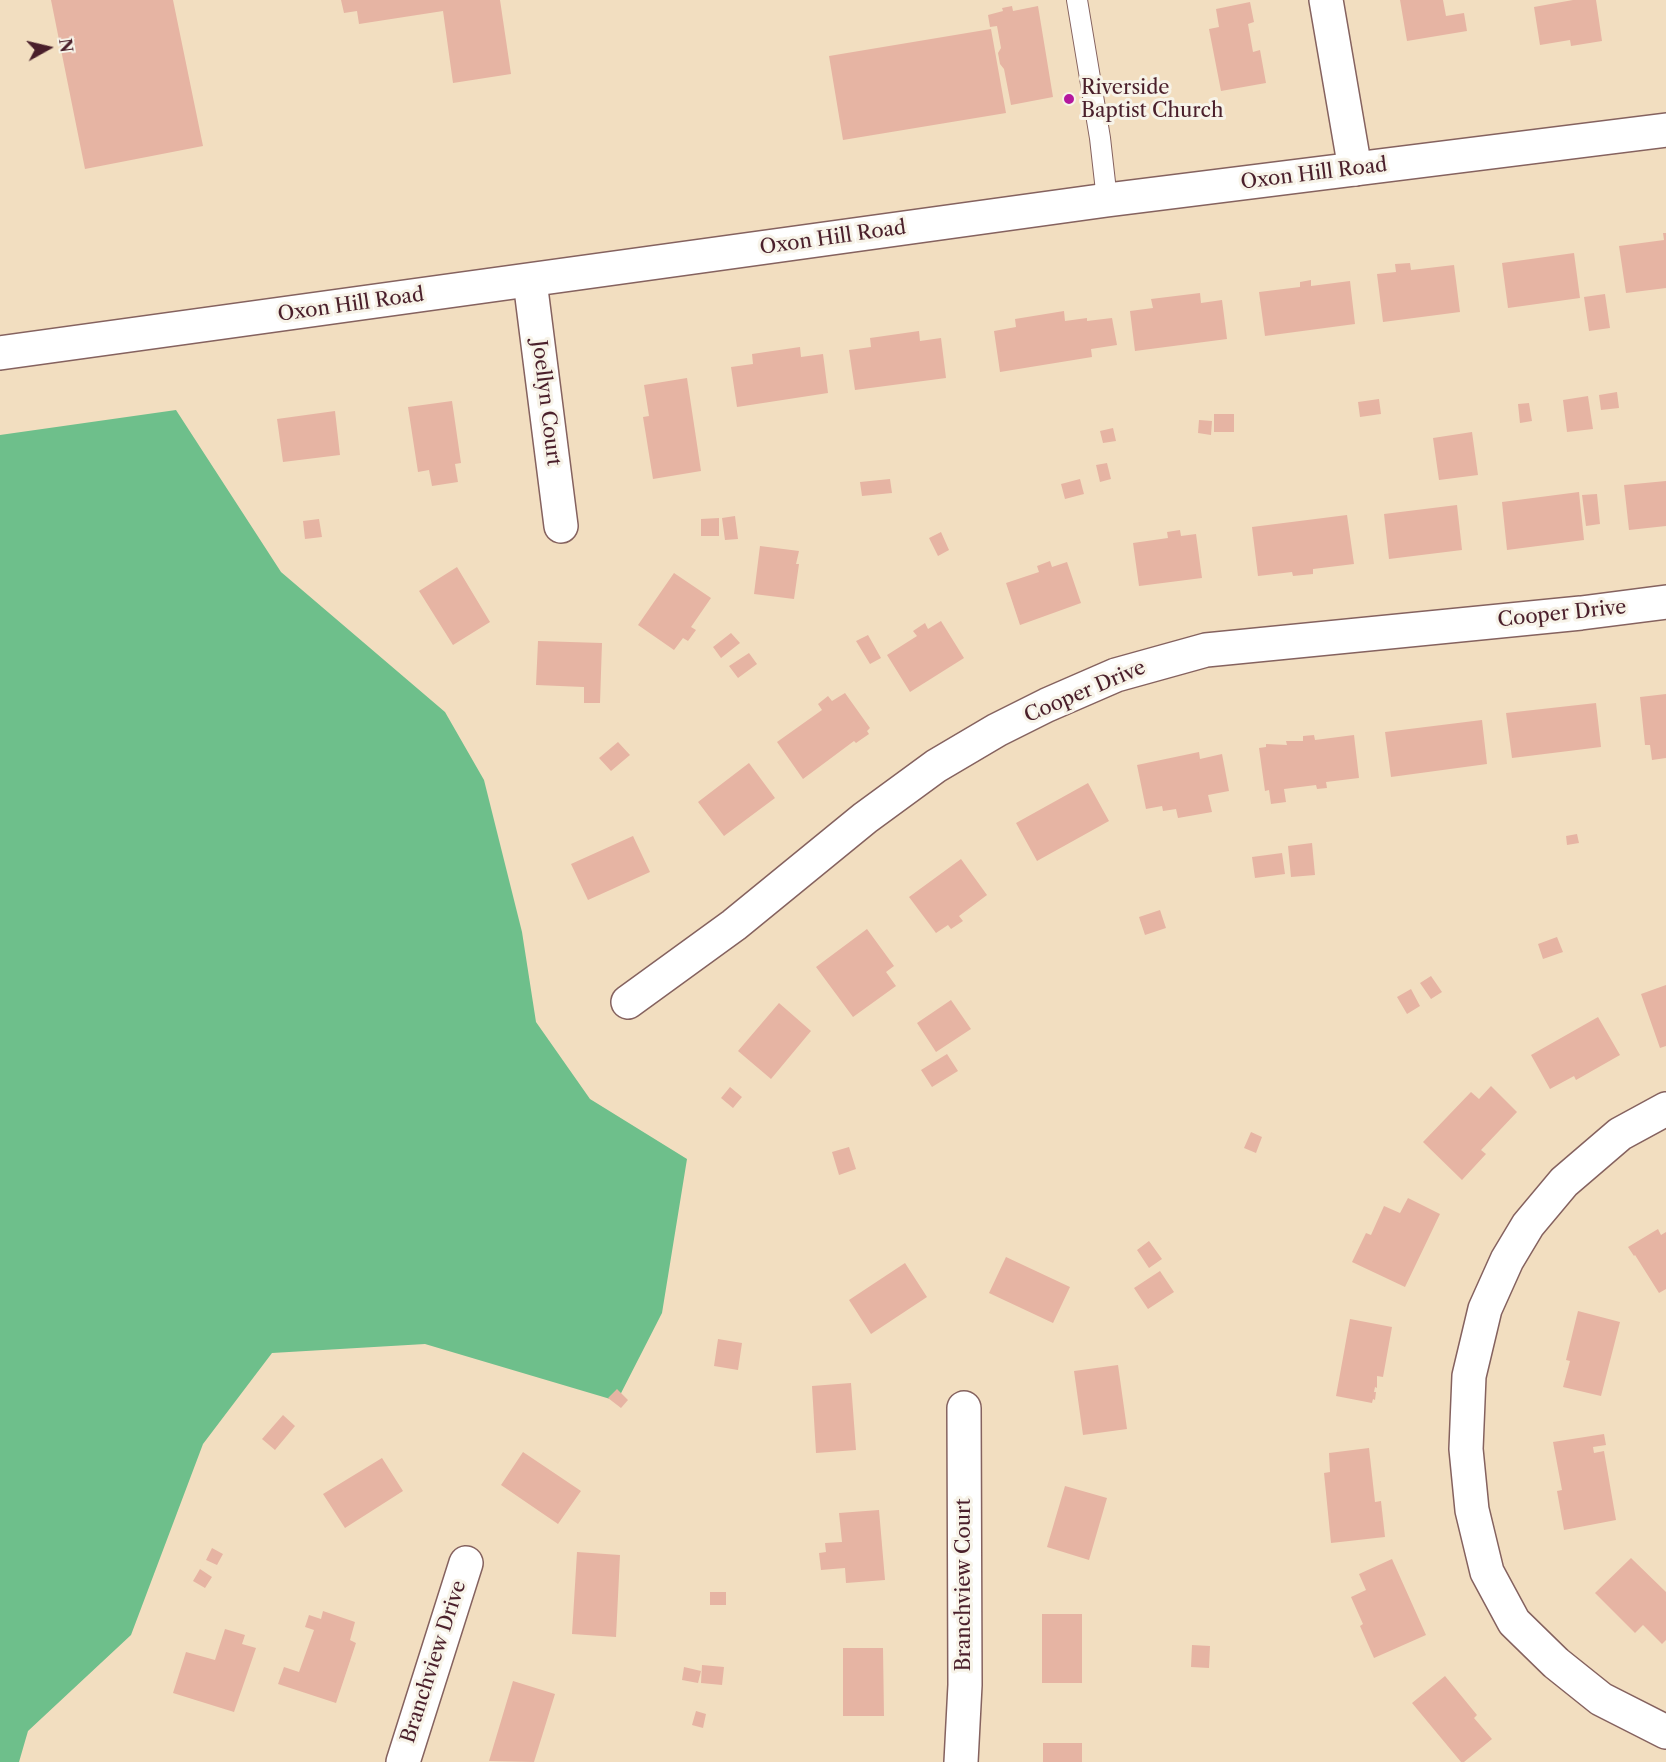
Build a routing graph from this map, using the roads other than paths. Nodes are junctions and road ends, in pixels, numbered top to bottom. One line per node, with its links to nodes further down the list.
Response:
1 (1077, 0): 5 (lane)
2 (1326, 0): 4 (street)
3 (1666, 130): 4 (street, Oxon Hill Road)
4 (1355, 169): 5 (street, Oxon Hill Road)
5 (1107, 200): 6 (street, Oxon Hill Road)
6 (530, 280): 7 (street, Oxon Hill Road); 8 (street, Joellyn Court)
7 (0, 353)
8 (561, 526)
9 (1666, 602): 10 (street, Cooper Drive)
10 (628, 1002)
11 (1666, 1109): 14 (street)
12 (964, 1408): 16 (street, Branchview Court)
13 (466, 1563): 15 (street, Branchview Drive)
14 (1666, 1732)
15 (402, 1762)
16 (961, 1762)

